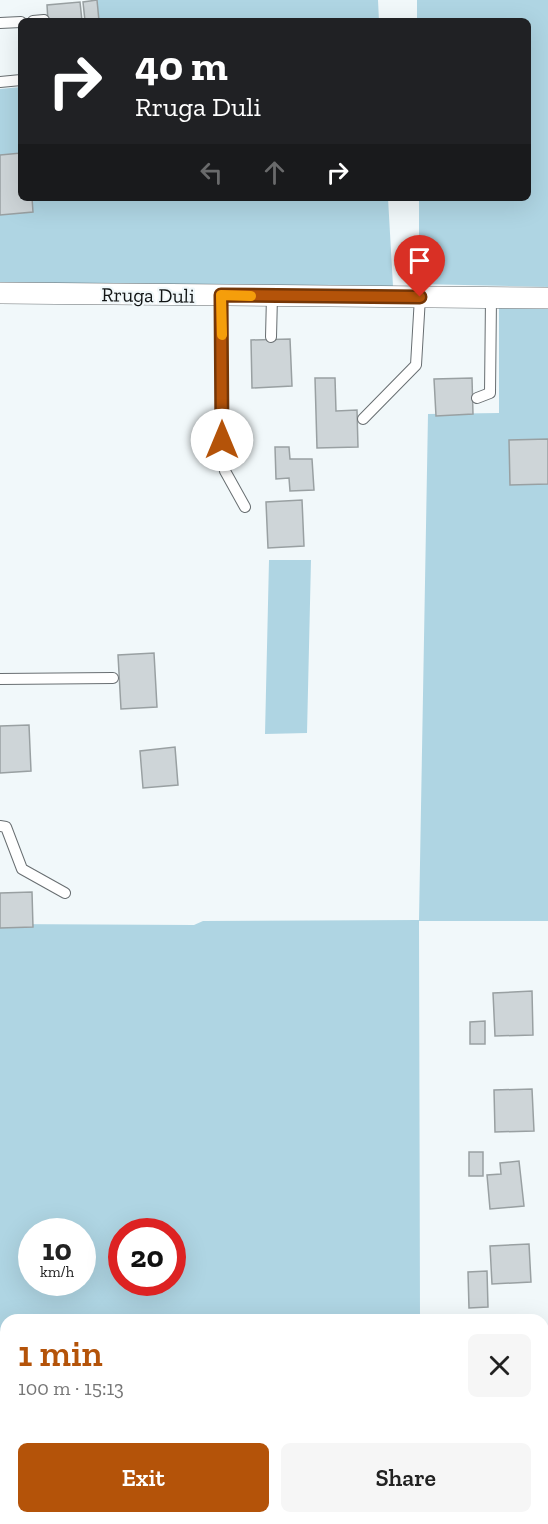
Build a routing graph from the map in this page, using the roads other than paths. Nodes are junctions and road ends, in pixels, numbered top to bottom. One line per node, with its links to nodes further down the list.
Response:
1 (18, 22): 2 (lane)
2 (0, 23)
3 (18, 80): 4 (lane)
4 (0, 82)
5 (0, 293): 6 (street, Rruga Duli)
6 (221, 295): 7 (street, Rruga Duli); 14 (lane)
7 (272, 296): 8 (street, Rruga Duli); 11 (lane)
8 (420, 297): 9 (street, Rruga Duli); 13 (lane)
9 (491, 298): 10 (street, Rruga Duli); 12 (lane)
10 (548, 298)
11 (272, 337)
12 (477, 398)
13 (363, 419)
14 (245, 507)
15 (113, 678): 16 (lane)
16 (0, 679)
17 (0, 826): 18 (lane)
18 (65, 893)

